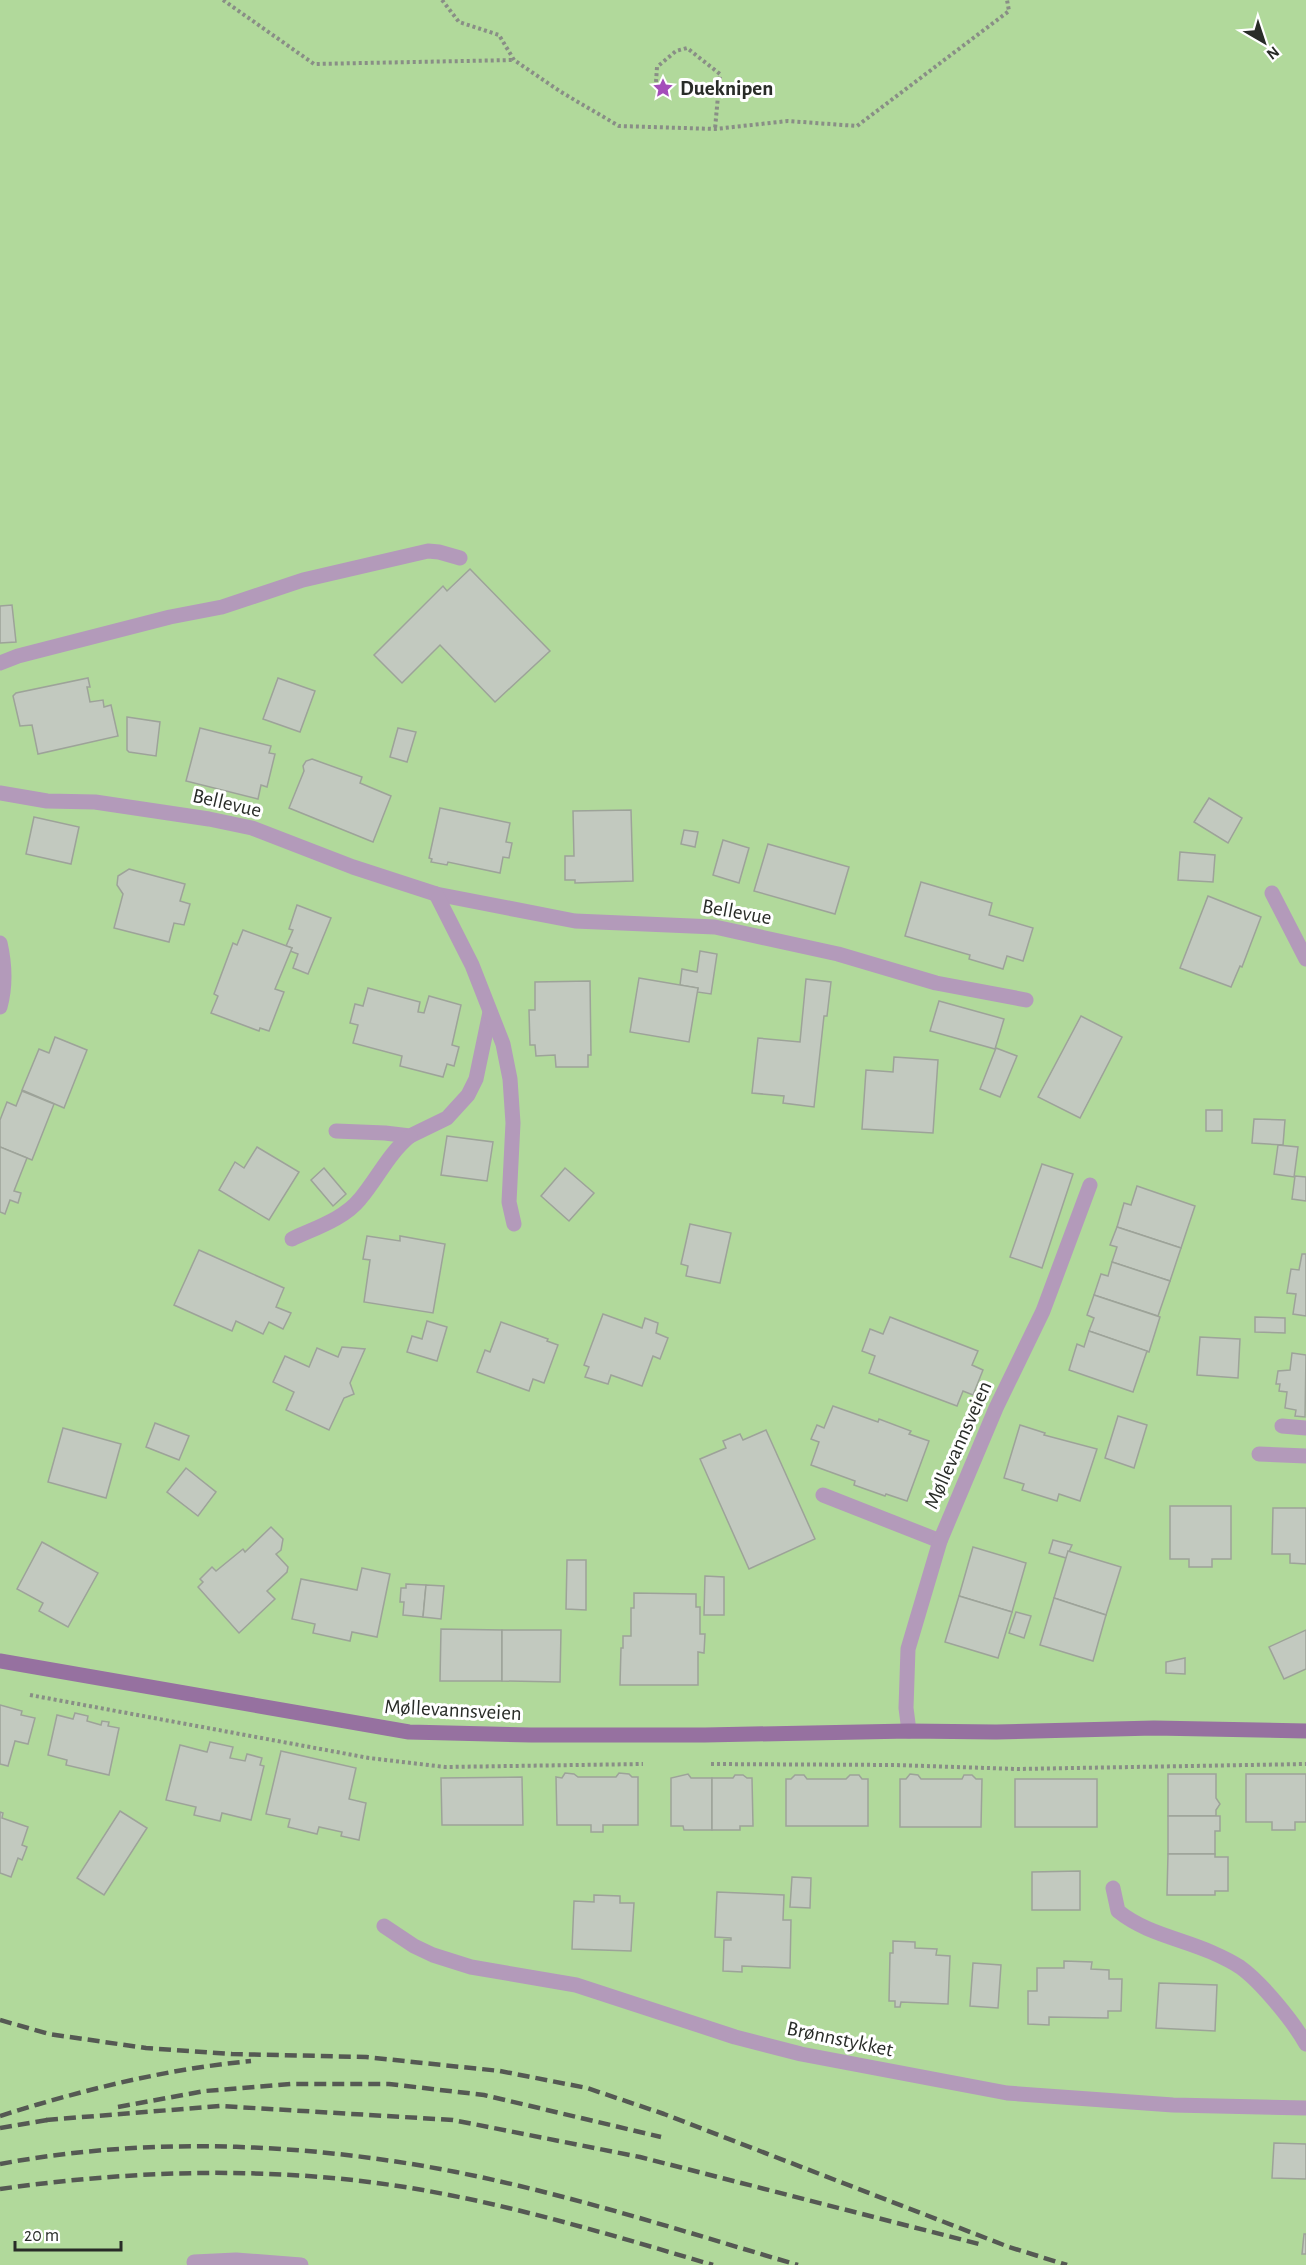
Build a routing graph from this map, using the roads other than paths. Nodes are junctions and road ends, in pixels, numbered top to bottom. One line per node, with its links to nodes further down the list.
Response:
1 (460, 558): 2 (street)
2 (0, 663)
3 (0, 793): 5 (street, Bellevue)
4 (1272, 893): 7 (street)
5 (436, 894): 8 (street, Bellevue); 10 (street)
6 (0, 943): 9 (street)
7 (1306, 959)
8 (1026, 1000)
9 (0, 1007)
10 (490, 1012): 12 (street); 14 (street)
11 (336, 1131): 12 (street)
12 (410, 1137): 15 (street)
13 (1090, 1185): 21 (street, Møllevannsveien)
14 (514, 1224)
15 (292, 1239)
16 (1282, 1426): 17 (street)
17 (1306, 1428)
18 (1259, 1454): 19 (street)
19 (1306, 1456)
20 (823, 1495): 21 (street)
21 (940, 1542): 23 (street, Møllevannsveien)
22 (0, 1661): 23 (main road, Møllevannsveien)
23 (909, 1731): 24 (main road, Møllevannsveien)
24 (1306, 1731)
25 (1113, 1888): 27 (street)
26 (384, 1926): 28 (street, Brønnstykket)
27 (1306, 2044)
28 (1306, 2108)
29 (194, 2262): 30 (street)
30 (301, 2265)

